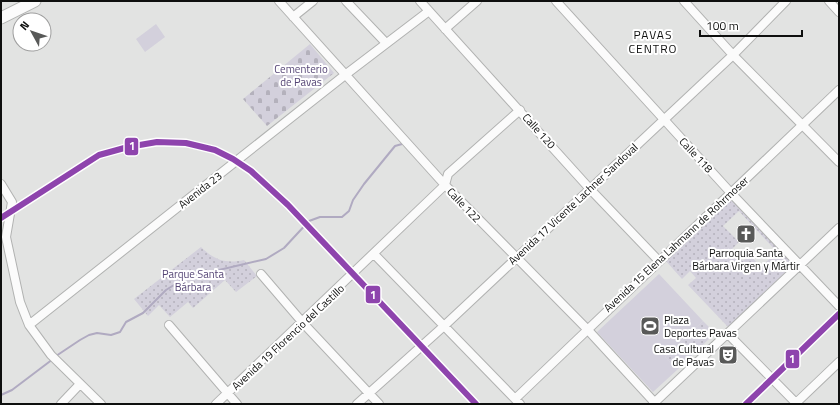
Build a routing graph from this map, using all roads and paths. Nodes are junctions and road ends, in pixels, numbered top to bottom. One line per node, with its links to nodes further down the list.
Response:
1 (35, 1): 14 (main road)
2 (278, 1): 13 (street, Calle 122)
3 (313, 1): 13 (street)
4 (346, 1): 16 (street)
5 (420, 1): 11 (street, Calle 120)
6 (477, 1): 15 (street)
7 (556, 1): 21 (street, Calle 118)
8 (684, 1): 17 (street)
9 (786, 1): 17 (street, Avenida 17 Vicente Lachner Sandoval)
10 (829, 1): 12 (street)
11 (429, 11): 15 (street, Calle 120); 16 (street, Avenida 23)
12 (839, 12)
13 (293, 17): 18 (street, Calle 122)
14 (1, 18)
15 (445, 29): 20 (street, Calle 120)
16 (386, 44): 18 (street, Avenida 23)
17 (733, 55): 21 (street, Avenida 17 Vicente Lachner Sandoval); 22 (street)
18 (345, 75): 25 (street, Calle 122); 36 (street, Avenida 23)
19 (839, 90): 22 (street, Avenida 15 Elena Lahmann de Rohrmoser)
20 (520, 110): 25 (street, Avenida 19 Florencio del Castillo); 26 (street, Calle 120)
21 (663, 120): 26 (street, Avenida 17 Vicente Lachner Sandoval); 27 (street, Calle 118)
22 (803, 124): 23 (street); 27 (street, Avenida 15 Elena Lahmann de Rohrmoser)
23 (839, 162)
24 (1, 184): 36 (street)
25 (445, 185): 29 (street, Avenida 19 Florencio del Castillo); 30 (street, Calle 122)
26 (590, 189): 30 (street, Avenida 17 Vicente Lachner Sandoval); 31 (street, Calle 120)
27 (730, 193): 31 (street, Avenida 15 Elena Lahmann de Rohrmoser); 32 (street, Calle 118)
28 (839, 228): 32 (street)
29 (374, 254): 35 (street, Avenida 19 Florencio del Castillo); 38 (street)
30 (515, 258): 38 (street, Avenida 17 Vicente Lachner Sandoval); 39 (street, Calle 122)
31 (658, 260): 39 (street, Avenida 15 Elena Lahmann de Rohrmoser)
32 (800, 266): 34 (street, Calle 118); 40 (street)
33 (261, 274): 35 (street)
34 (839, 306)
35 (303, 323): 43 (street); 44 (street, Avenida 19 Florencio del Castillo)
36 (29, 325): 42 (street)
37 (169, 325): 44 (street)
38 (444, 326): 43 (street, Avenida 17 Vicente Lachner Sandoval); 45 (street)
39 (586, 329): 45 (street, Avenida 15 Elena Lahmann de Rohrmoser); 46 (street, Calle 122)
40 (728, 334): 46 (street); 53 (street)
41 (839, 362): 53 (street)
42 (80, 384): 47 (street); 48 (street)
43 (368, 393): 51 (street, Avenida 17 Vicente Lachner Sandoval); 52 (street)
44 (227, 394): 49 (street, Avenida 19 Florencio del Castillo); 50 (street)
45 (517, 401)
46 (655, 403)
47 (61, 404)
48 (101, 404)
49 (216, 404)
50 (237, 404)
51 (357, 404)
52 (379, 404)
53 (795, 404)

